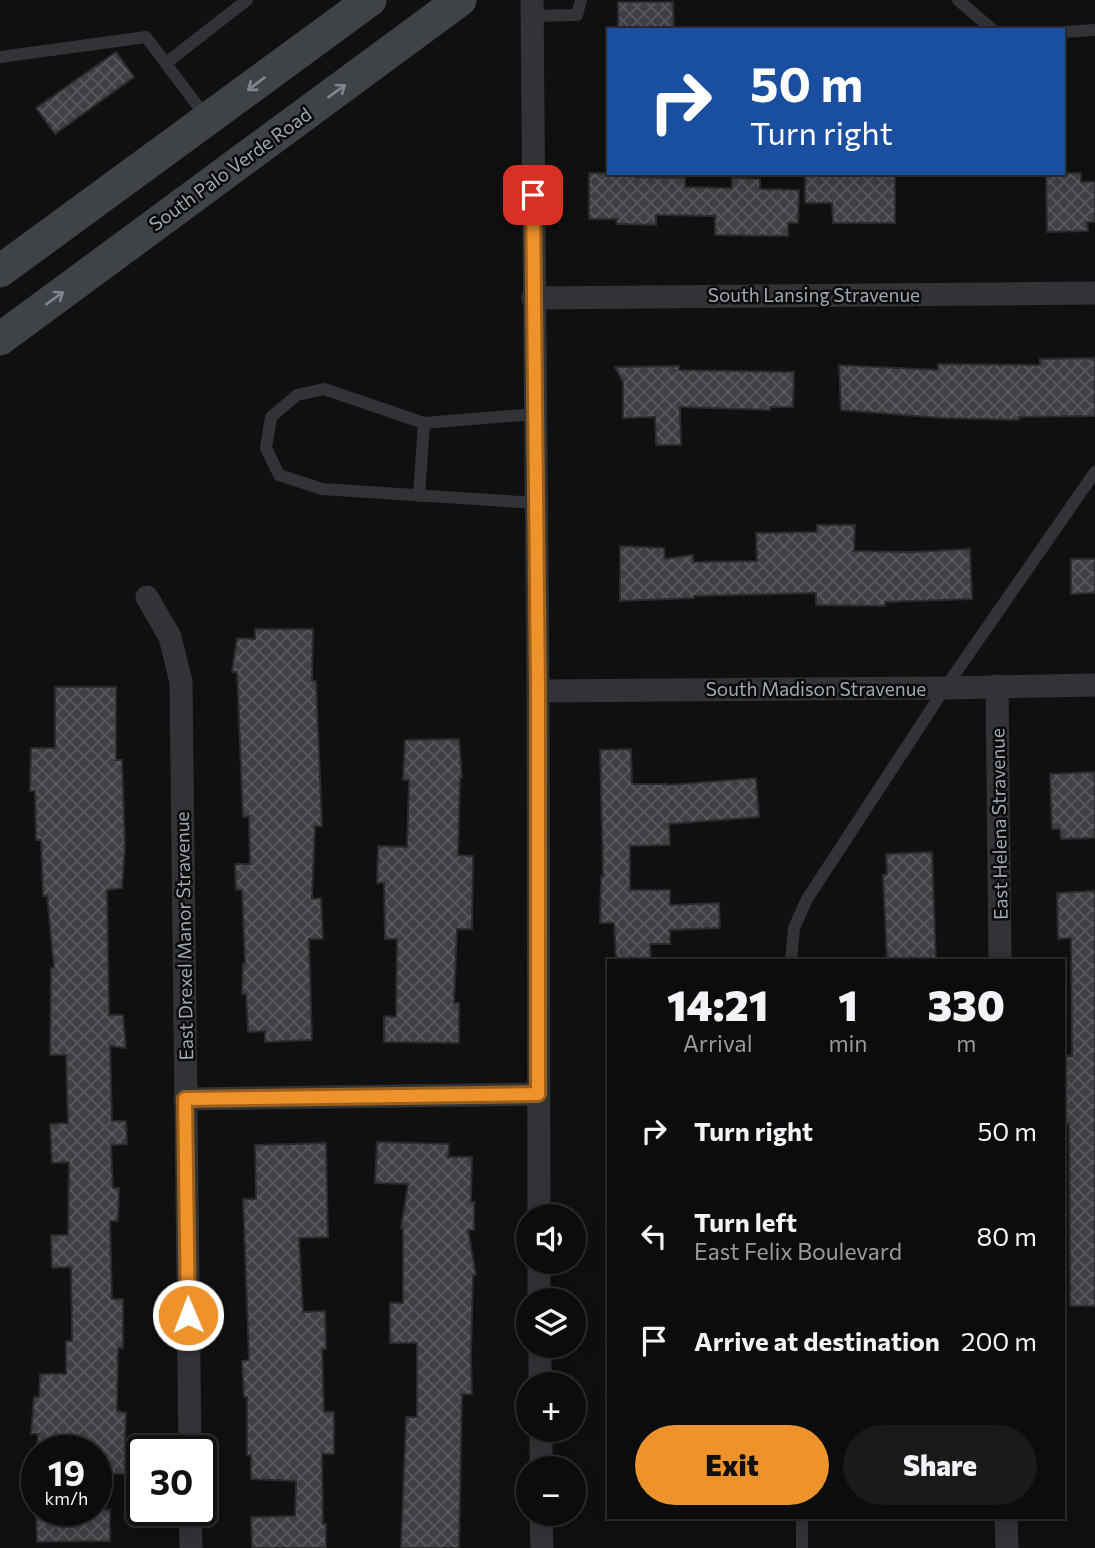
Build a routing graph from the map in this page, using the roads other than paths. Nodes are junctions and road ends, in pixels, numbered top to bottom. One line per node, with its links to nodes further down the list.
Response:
1 (247, 0): 11 (lane)
2 (370, 0): 12 (main road, one-way to 12)
3 (460, 0): 18 (main road, South Palo Verde Road, one-way to 3)
4 (582, 0): 6 (lane)
5 (958, 0): 7 (lane)
6 (532, 8): 17 (street)
7 (991, 28)
8 (1095, 30): 9 (lane)
9 (1065, 32)
10 (0, 57): 11 (lane)
11 (166, 63): 12 (lane)
12 (208, 120): 13 (main road)
13 (86, 208): 14 (main road); 15 (main road)
14 (0, 242)
15 (0, 271)
16 (1095, 293): 17 (street, South Lansing Stravenue)
17 (533, 298): 19 (street)
18 (0, 339)
19 (535, 414): 20 (lane); 23 (street)
20 (424, 423): 22 (lane); 22 (lane)
21 (1095, 472): 27 (lane)
22 (419, 496): 23 (lane)
23 (536, 503): 28 (street)
24 (146, 597): 32 (street, East Drexel Manor Stravenue)
25 (1095, 685): 26 (street, South Madison Stravenue)
26 (997, 686): 27 (street, South Madison Stravenue); 30 (street, East Helena Stravenue)
27 (945, 688): 28 (street, South Madison Stravenue); 29 (lane)
28 (538, 691): 31 (street)
29 (791, 959)
30 (1000, 959)
31 (538, 1094): 32 (street); 33 (street)
32 (185, 1099): 34 (street, East Drexel Manor Stravenue)
33 (539, 1204)
34 (190, 1435)
35 (802, 1519): 41 (lane)
36 (1006, 1519): 42 (street)
37 (190, 1526): 39 (street)
38 (541, 1526): 40 (street)
39 (191, 1548)
40 (542, 1548)
41 (802, 1548)
42 (1007, 1548)

